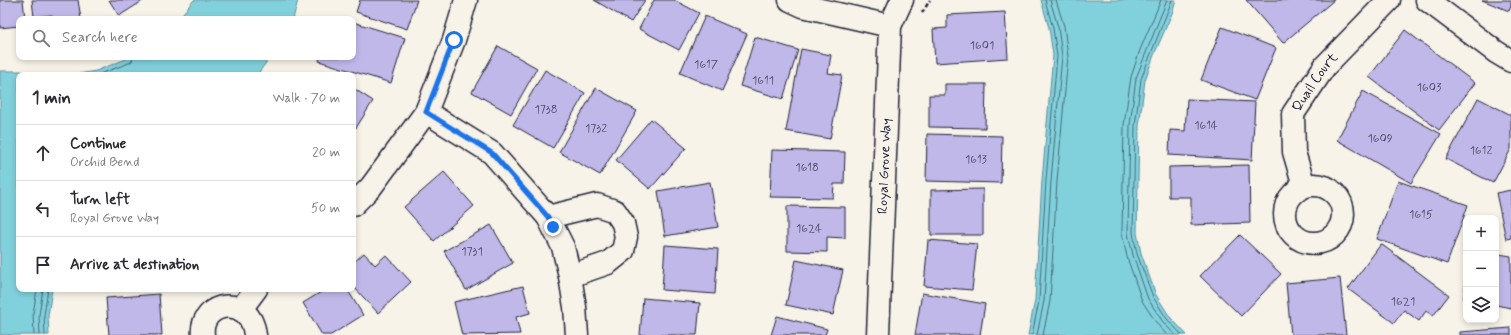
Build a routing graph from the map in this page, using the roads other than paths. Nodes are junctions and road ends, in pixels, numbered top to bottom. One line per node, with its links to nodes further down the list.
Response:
1 (466, 0): 8 (street)
2 (790, 0): 6 (street)
3 (902, 0): 6 (street, Royal Grove Way)
4 (1389, 0): 9 (street, Quail Court)
5 (1427, 0): 7 (street)
6 (890, 26): 18 (street, Royal Grove Way)
7 (1511, 61)
8 (426, 112): 10 (street); 11 (street)
9 (1304, 186)
10 (356, 202)
11 (548, 217): 12 (street); 12 (street)
12 (570, 276): 17 (street)
13 (254, 292): 14 (street)
14 (241, 309): 15 (street); 16 (street)
15 (203, 335)
16 (255, 335)
17 (576, 335)
18 (878, 335)

